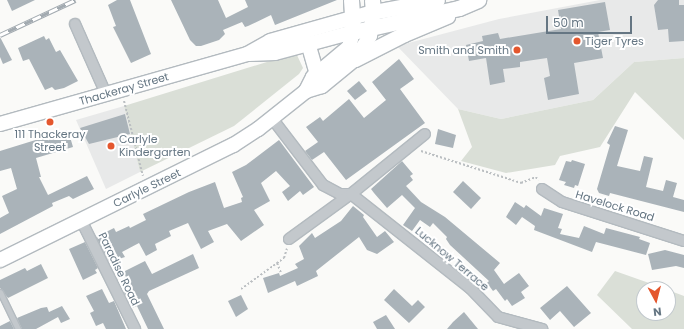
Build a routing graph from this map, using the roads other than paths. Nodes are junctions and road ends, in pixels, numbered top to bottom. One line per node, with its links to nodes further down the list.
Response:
1 (351, 0): 7 (main road)
2 (437, 0): 4 (main road)
3 (478, 0): 5 (main road)
4 (373, 6): 7 (main road, Thackeray Street); 8 (main road, Carlyle Street)
5 (459, 8): 8 (main road); 11 (main road)
6 (75, 24): 14 (street)
7 (353, 25): 8 (main road); 9 (main road, Thackeray Street); 10 (main road, Thackeray Street); 12 (main road, Carlyle Street)
8 (372, 28): 11 (main road, Carlyle Street)
9 (308, 43): 10 (main road, Thackeray Street); 12 (main road)
10 (247, 54): 14 (main road, Thackeray Street)
11 (355, 59): 13 (main road, Carlyle Street)
12 (317, 74): 13 (main road, Carlyle Street)
13 (306, 91): 15 (main road, Carlyle Street)
14 (106, 94): 16 (main road, Thackeray Street)
15 (271, 117): 19 (street); 20 (main road, Carlyle Street)
16 (0, 124)
17 (425, 134): 19 (street)
18 (542, 189): 22 (street, Havelock Road)
19 (351, 194): 21 (street); 27 (street, Lucknow Terrace)
20 (81, 220): 23 (main road, Carlyle Street); 26 (street, Paradise Road)
21 (289, 239)
22 (684, 240)
23 (0, 260)
24 (0, 292): 25 (lane)
25 (18, 329)
26 (135, 329)
27 (542, 329)

